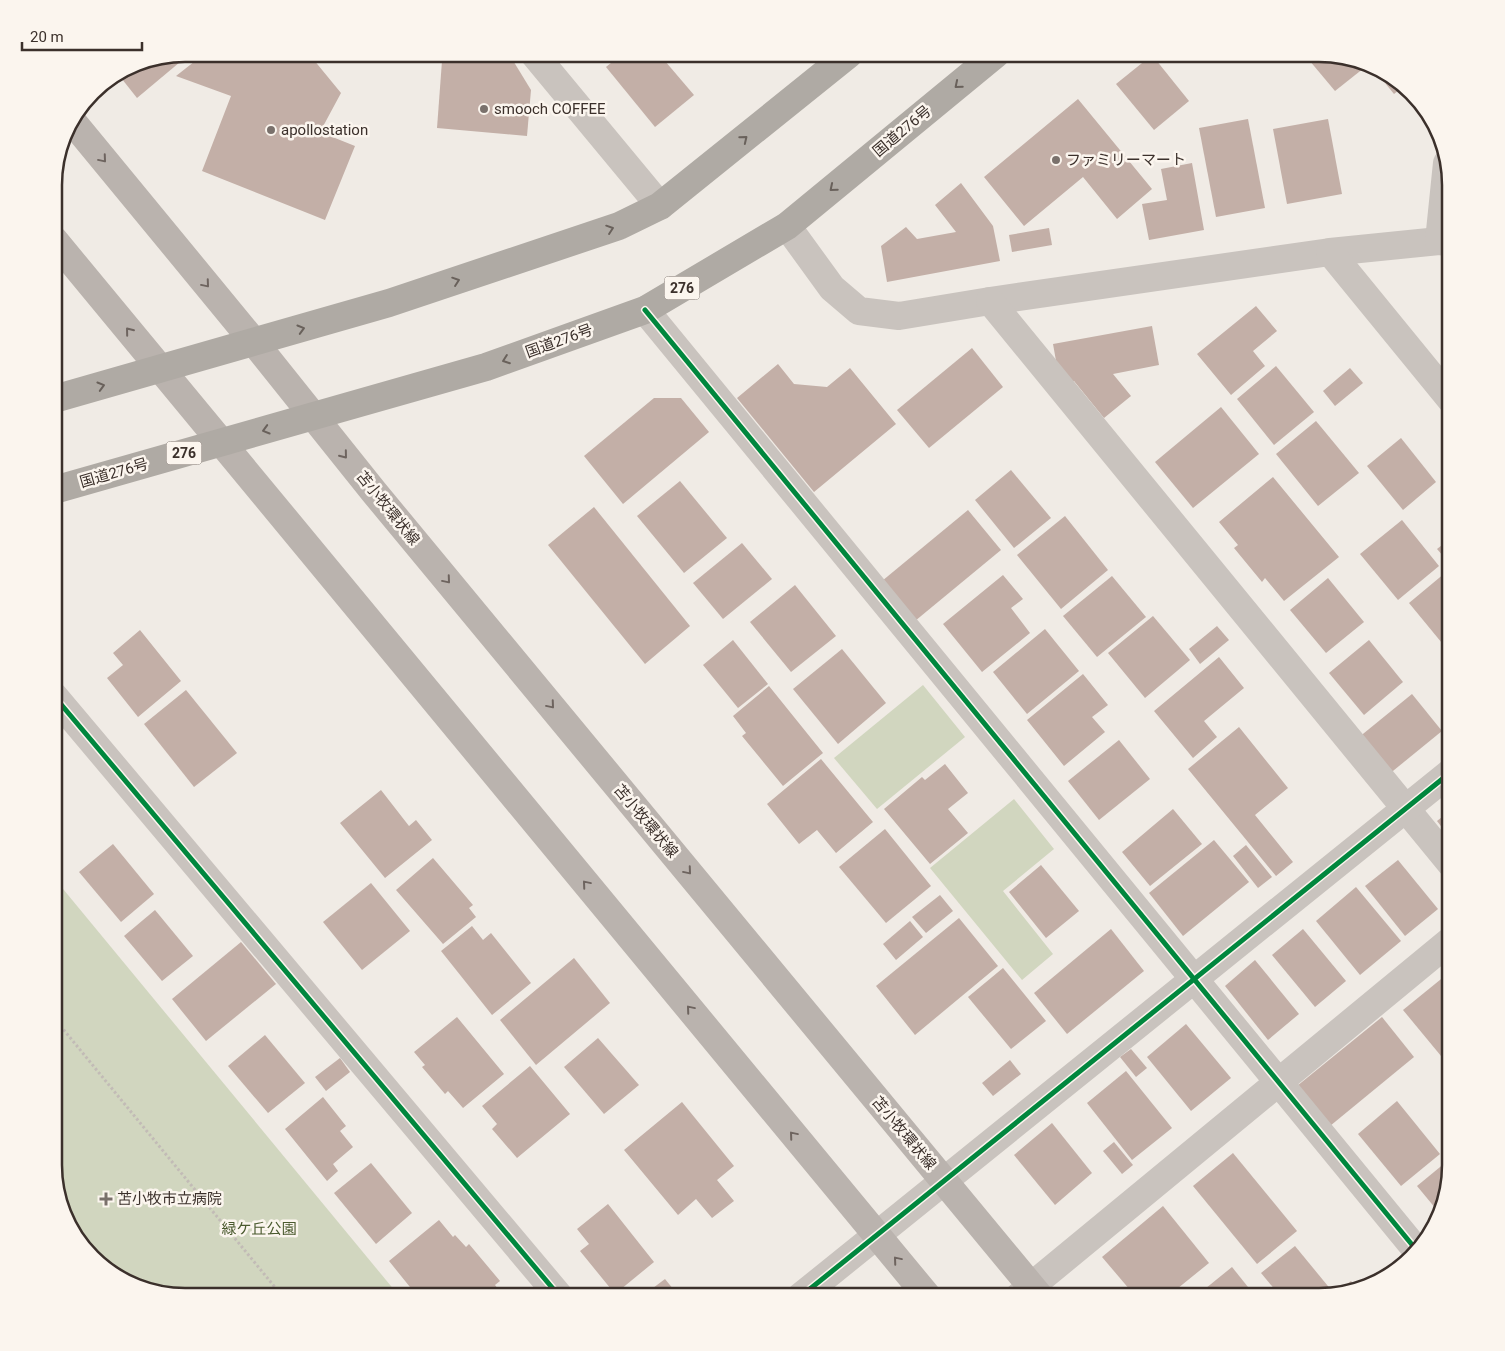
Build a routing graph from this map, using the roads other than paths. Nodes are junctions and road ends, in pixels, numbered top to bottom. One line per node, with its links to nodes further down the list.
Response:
1 (839, 62): 5 (highway, one-way to 1)
2 (986, 62): 6 (highway, 国道276号 / 276, one-way to 6)
3 (541, 63): 5 (street)
4 (77, 127): 12 (main road, 苫小牧環状線, one-way to 12)
5 (660, 206): 12 (highway, one-way to 5)
6 (787, 226): 10 (street); 11 (highway, 国道276号 / 276)
7 (1442, 242): 9 (street)
8 (63, 251): 13 (main road, one-way to 8)
9 (1330, 252): 10 (street); 14 (street)
10 (990, 301): 21 (street)
11 (645, 310): 16 (highway, 国道276号 / 276, one-way to 16); 24 (street)
12 (254, 342): 13 (highway); 16 (main road, 苫小牧環状線)
13 (160, 369): 15 (highway, one-way to 13); 17 (main road)
14 (1442, 389)
15 (63, 396)
16 (313, 417): 17 (highway, 国道276号 / 276, one-way to 17); 26 (main road, 苫小牧環状線, one-way to 26)
17 (221, 443): 18 (highway, 国道276号 / 276); 27 (main road, one-way to 17)
18 (63, 487)
19 (63, 707): 29 (street)
20 (1442, 779): 21 (street)
21 (1406, 809): 22 (street); 24 (street)
22 (1442, 853)
23 (1442, 947): 25 (street)
24 (1195, 980): 25 (street); 26 (street)
25 (1279, 1083): 28 (street); 33 (street)
26 (944, 1181): 27 (street); 32 (main road, 苫小牧環状線)
27 (877, 1236): 30 (street); 31 (main road, one-way to 27)
28 (1413, 1246)
29 (552, 1288)
30 (811, 1288)
31 (920, 1288)
32 (1025, 1288)
33 (1037, 1288)

